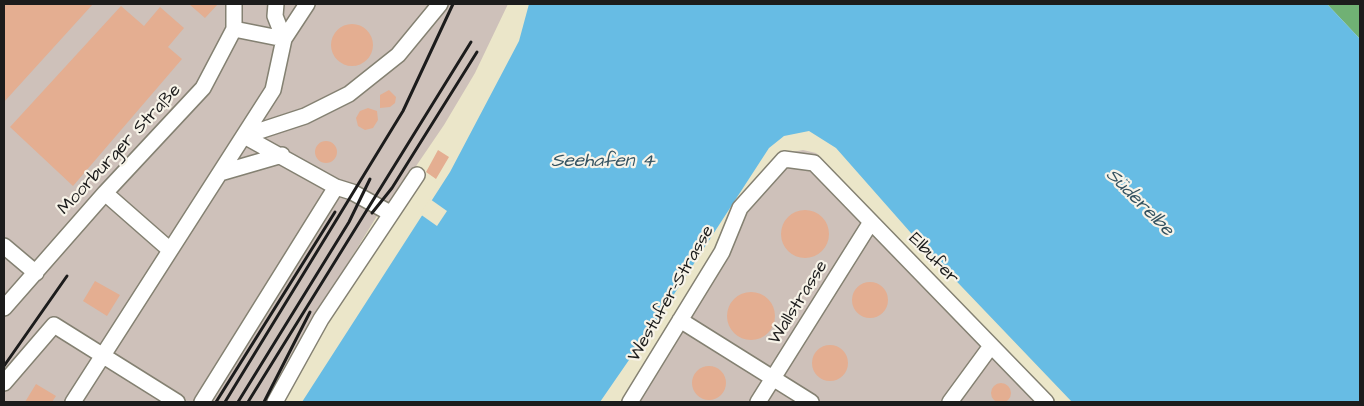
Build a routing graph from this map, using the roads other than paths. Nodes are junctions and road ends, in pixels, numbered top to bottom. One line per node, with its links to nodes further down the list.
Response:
1 (234, 4): 5 (lane, Moorburger Straße)
2 (276, 4): 6 (lane)
3 (307, 4): 6 (lane)
4 (440, 4): 7 (lane)
5 (234, 29): 6 (lane); 13 (lane, Moorburger Straße)
6 (284, 39): 7 (lane)
7 (244, 136): 8 (lane); 10 (lane)
8 (282, 155): 10 (lane); 12 (lane)
9 (784, 159): 15 (lane, Elbufer); 20 (lane, Westufer-Strasse)
10 (220, 173): 17 (lane)
11 (417, 175): 14 (lane)
12 (336, 187): 14 (lane); 27 (lane)
13 (104, 193): 17 (lane); 18 (lane, Moorburger Straße)
14 (390, 214): 28 (lane)
15 (871, 222): 21 (lane, Elbufer); 23 (lane, Wallstrasse)
16 (4, 245): 18 (lane)
17 (170, 250): 22 (lane)
18 (36, 273): 19 (lane, Moorburger Straße)
19 (4, 308)
20 (680, 320): 23 (lane); 29 (lane, Westufer-Strasse)
21 (991, 346): 32 (lane); 33 (lane, Elbufer)
22 (103, 356): 24 (lane); 25 (lane); 26 (lane)
23 (774, 379): 30 (lane, Wallstrasse); 31 (lane)
24 (4, 382)
25 (73, 402)
26 (177, 402)
27 (202, 402)
28 (275, 402)
29 (630, 402)
30 (758, 402)
31 (811, 402)
32 (950, 402)
33 (1046, 402)

